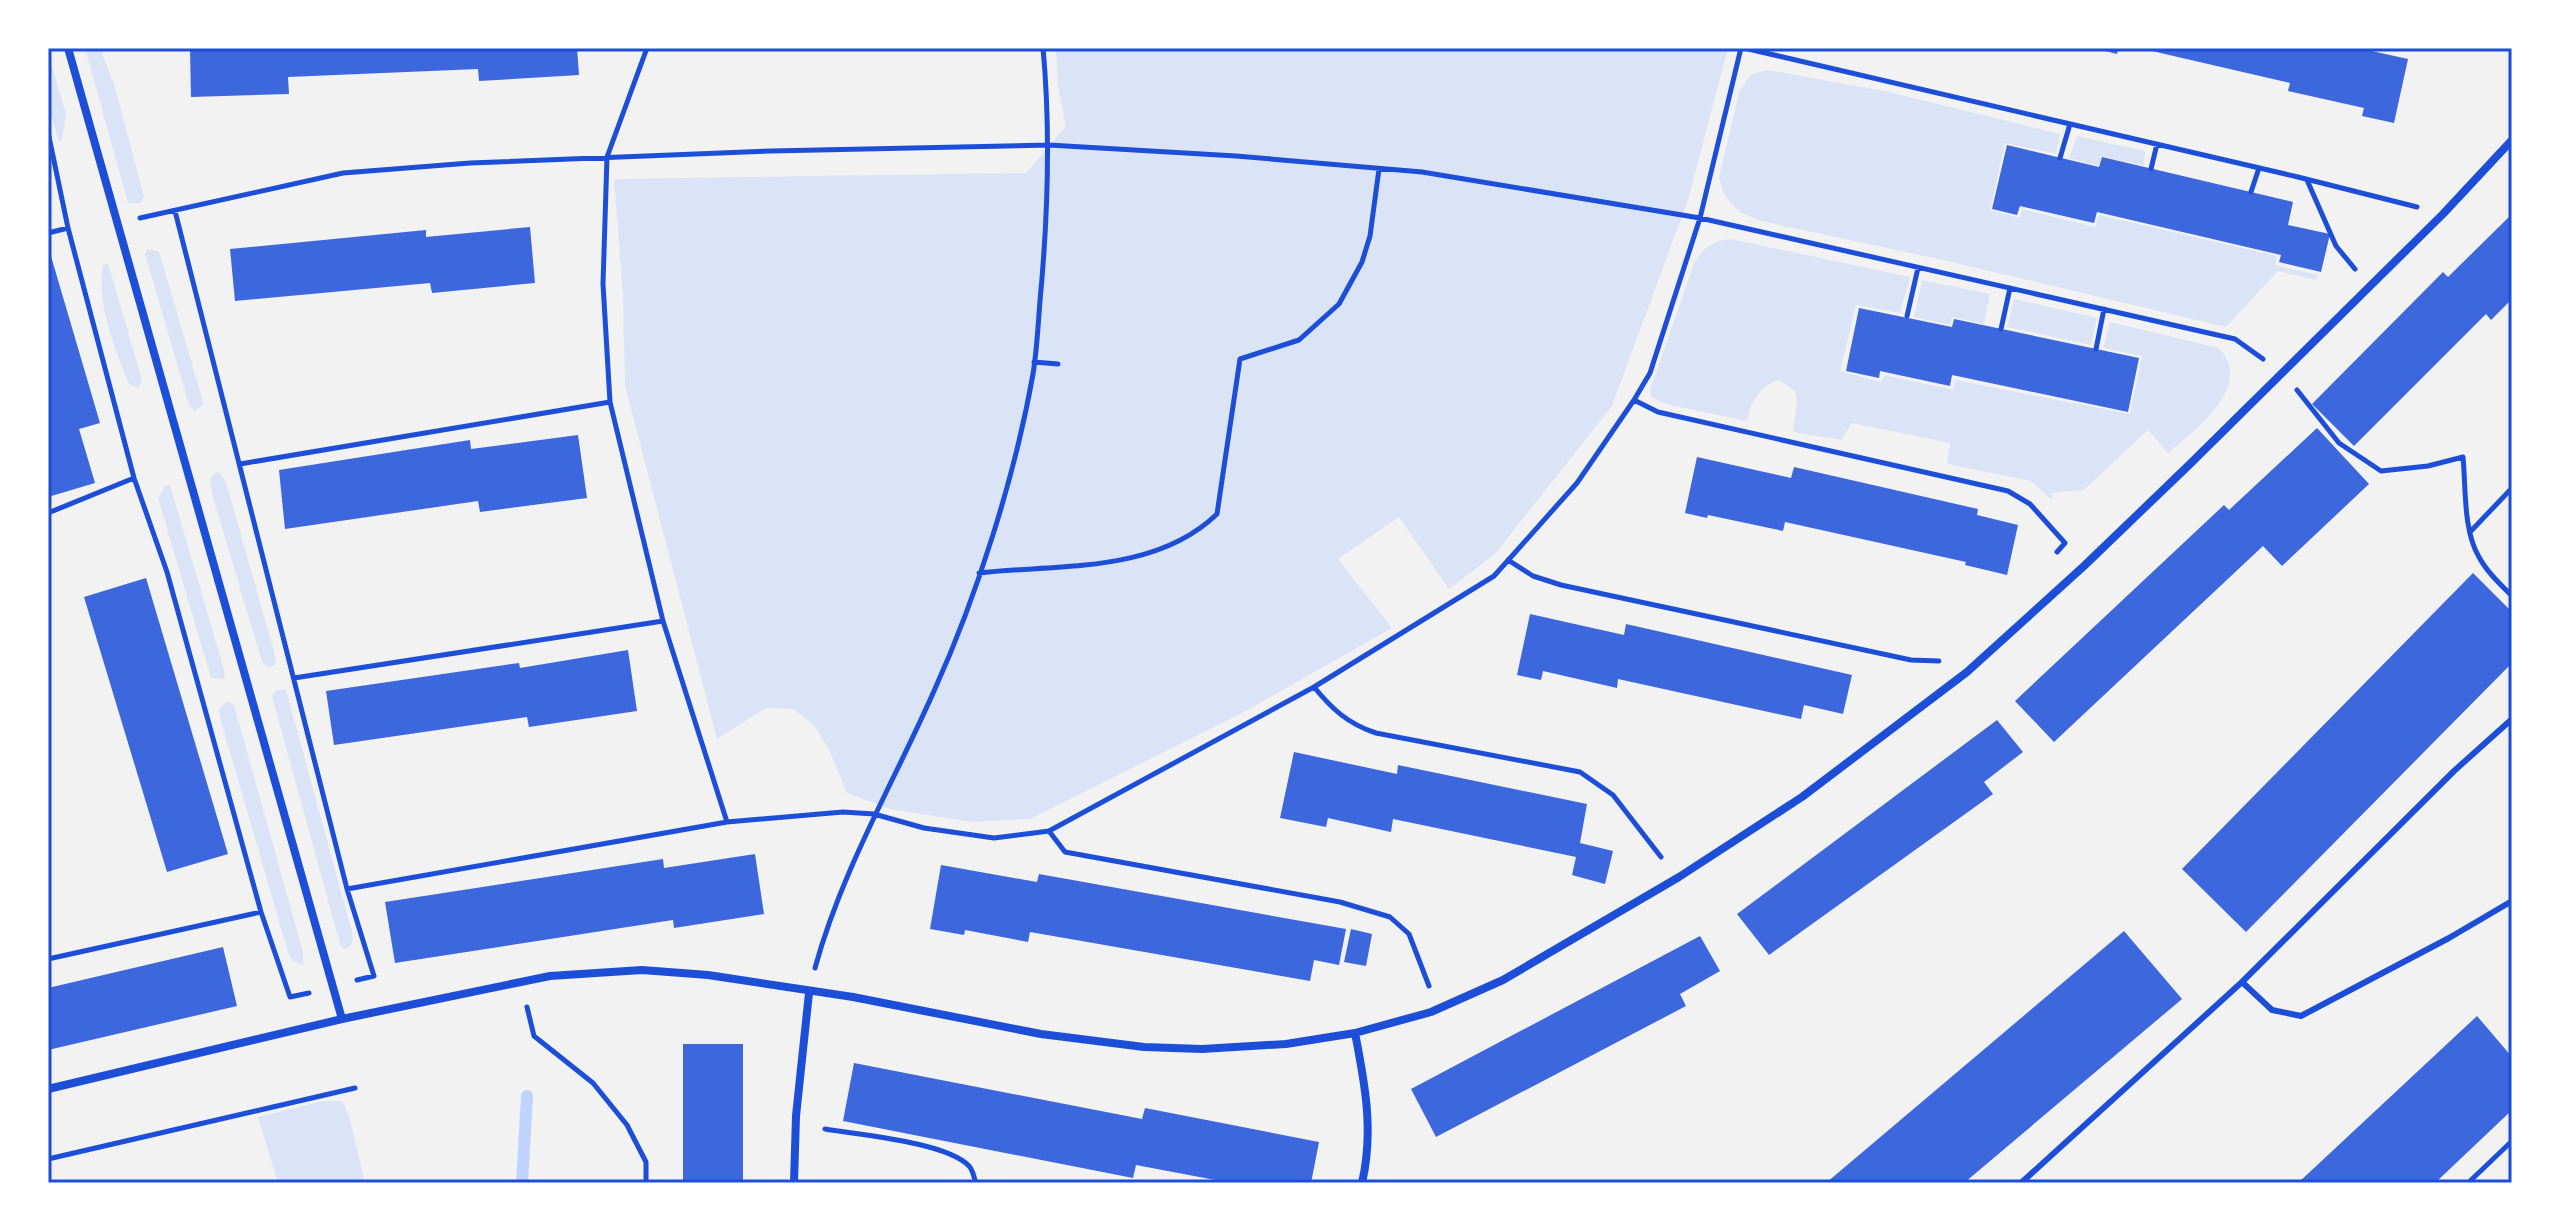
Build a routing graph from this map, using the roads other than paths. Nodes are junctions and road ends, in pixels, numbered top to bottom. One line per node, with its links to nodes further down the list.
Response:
1 (68, 48): 7 (street)
2 (2512, 140): 8 (street)
3 (2512, 719): 5 (lane)
4 (2512, 901): 5 (lane)
5 (2242, 982): 12 (lane)
6 (809, 993): 7 (street); 8 (street); 10 (street)
7 (342, 1019): 9 (street)
8 (1355, 1033): 11 (street)
9 (48, 1089)
10 (794, 1183)
11 (1362, 1183)
12 (2021, 1183)

